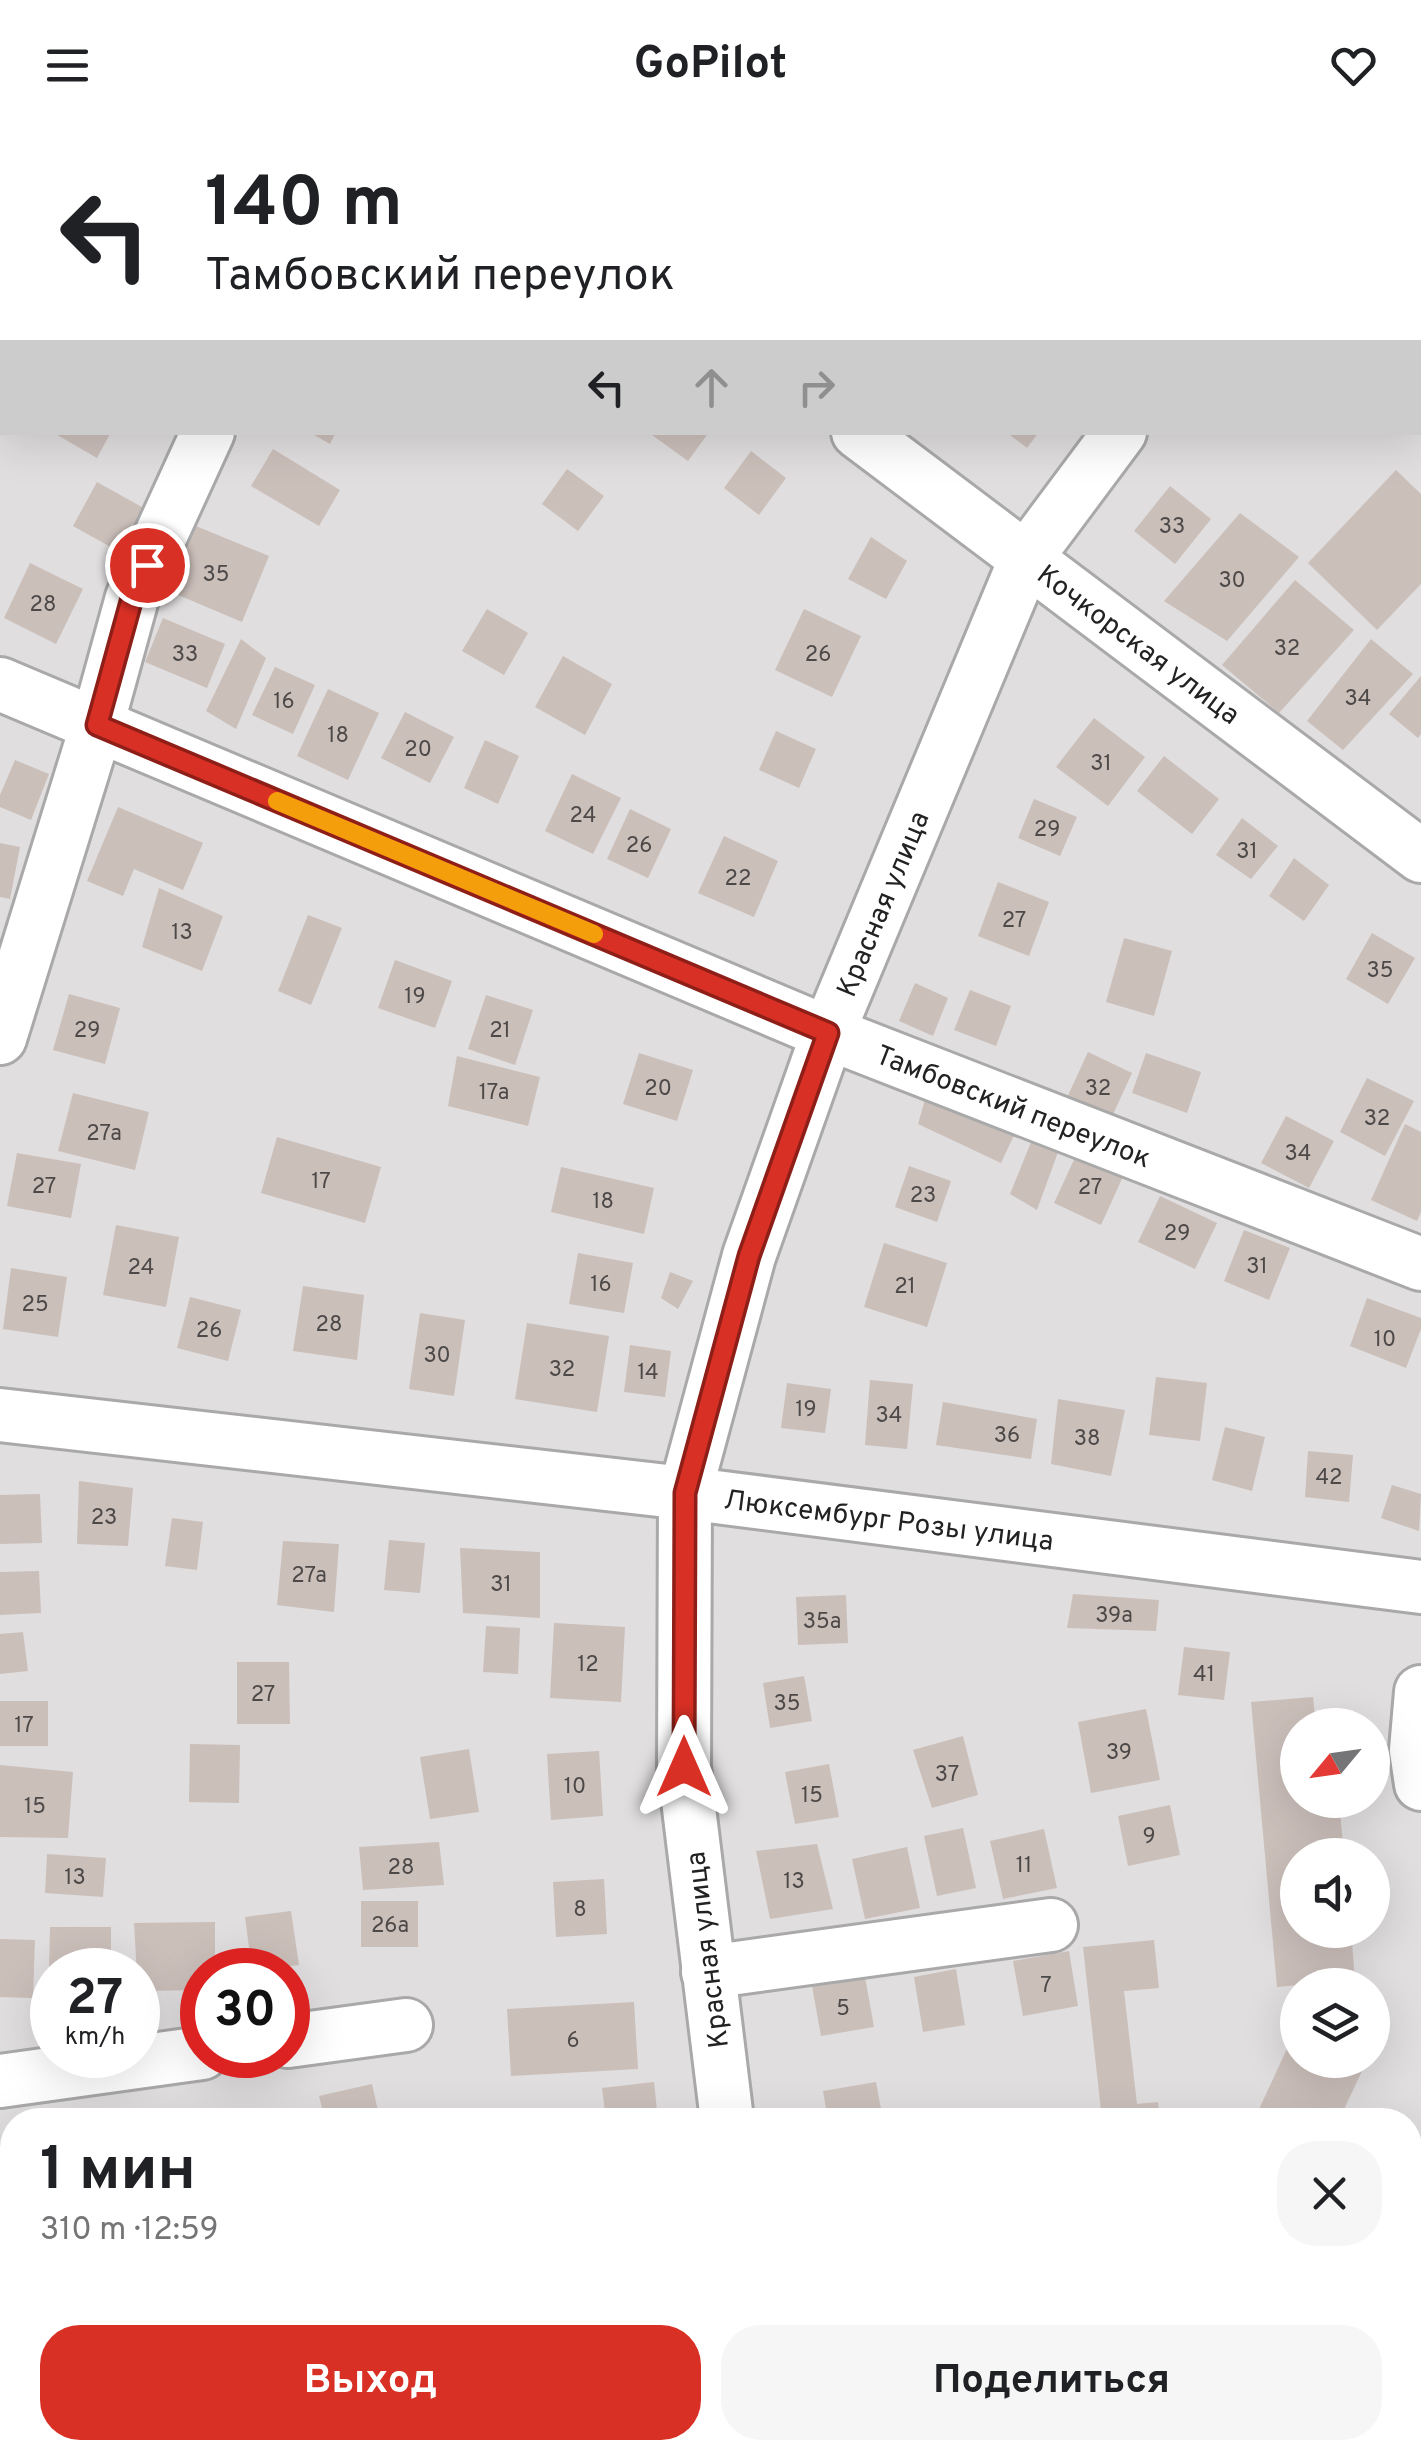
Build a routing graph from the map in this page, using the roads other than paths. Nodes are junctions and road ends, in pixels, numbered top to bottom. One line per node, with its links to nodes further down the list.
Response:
1 (207, 435): 6 (street)
2 (862, 435): 4 (street, Кочкорская улица)
3 (1118, 435): 4 (street, Красная улица)
4 (1026, 558): 7 (street, Кочкорская улица); 9 (street, Красная улица)
5 (0, 684): 6 (street, Тамбовский переулок)
6 (97, 725): 8 (street); 9 (street, Тамбовский переулок)
7 (1421, 856)
8 (1, 1032)
9 (828, 1033): 10 (street, Тамбовский переулок); 12 (street, Красная улица)
10 (1421, 1264)
11 (0, 1415): 12 (street, Люксембург Розы улица)
12 (685, 1493): 13 (street, Люксембург Розы улица); 17 (street, Красная улица)
13 (1421, 1588)
14 (1421, 1692): 15 (street)
15 (1421, 1784)
16 (1051, 1925): 17 (street)
17 (708, 1972): 22 (street, Красная улица)
18 (406, 2025): 19 (street)
19 (310, 2039)
20 (180, 2056): 21 (street)
21 (0, 2081)
22 (725, 2108)

